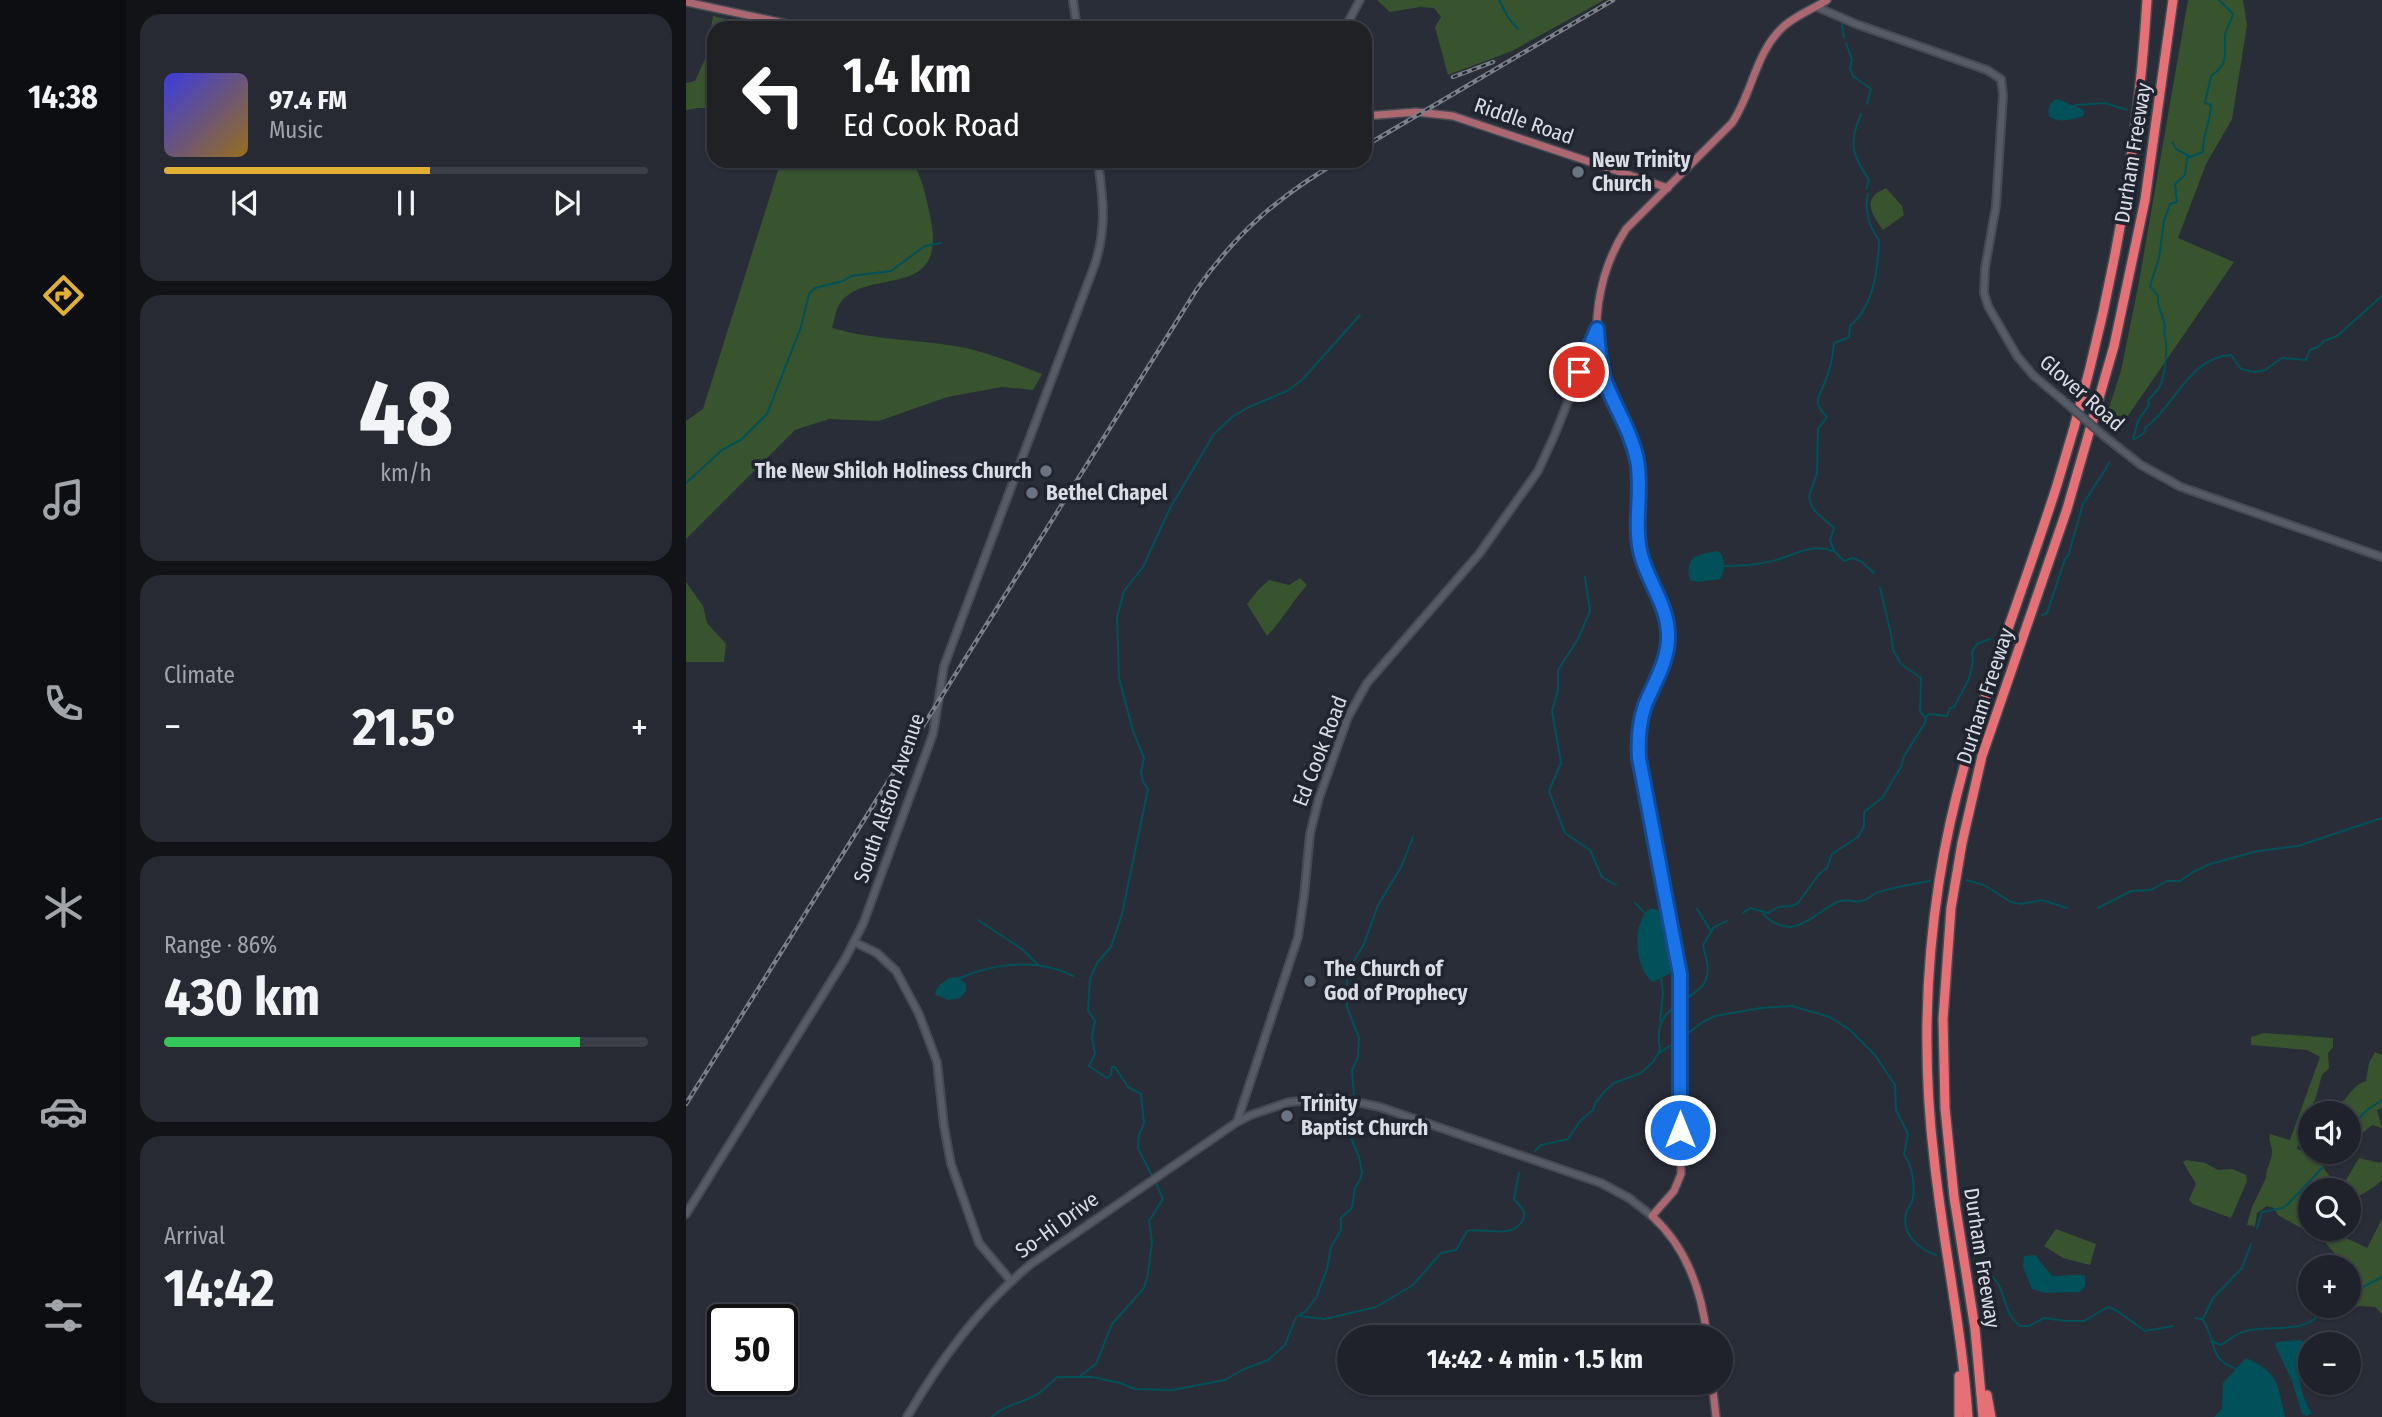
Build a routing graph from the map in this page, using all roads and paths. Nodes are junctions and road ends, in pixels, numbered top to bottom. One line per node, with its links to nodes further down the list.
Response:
1 (1073, 0): 10 (street)
2 (1360, 0): 11 (street)
3 (1827, 0): 8 (main road)
4 (2147, 0): 13 (highway, Durham Freeway)
5 (2154, 0): 13 (highway)
6 (2173, 0): 25 (highway, Durham Freeway)
7 (686, 2): 9 (main road)
8 (1817, 7): 15 (main road); 17 (street, Glover Road, bridge)
9 (774, 21)
10 (1076, 21)
11 (1349, 21)
12 (1372, 115): 15 (main road, Riddle Road)
13 (2132, 160): 23 (highway, Durham Freeway)
14 (1099, 168): 18 (street, South Alston Avenue)
15 (1668, 188): 16 (main road)
16 (1597, 329): 19 (street, Ed Cook Road); 21 (main road)
17 (2382, 557)
18 (854, 942): 20 (street, South Alston Avenue); 22 (street, So-Hi Drive)
19 (1237, 1122): 21 (street, So-Hi Drive); 22 (street, So-Hi Drive)
20 (686, 1214)
21 (1652, 1216): 24 (main road)
22 (1011, 1281): 27 (street)
23 (1954, 1287): 29 (highway); 30 (highway, Durham Freeway)
24 (1705, 1325)
25 (1975, 1329): 31 (highway, Durham Freeway); 32 (highway)
26 (1713, 1395): 28 (main road)
27 (907, 1417)
28 (1716, 1417)
29 (1959, 1417)
30 (1968, 1417)
31 (1983, 1417)
32 (1991, 1417)

